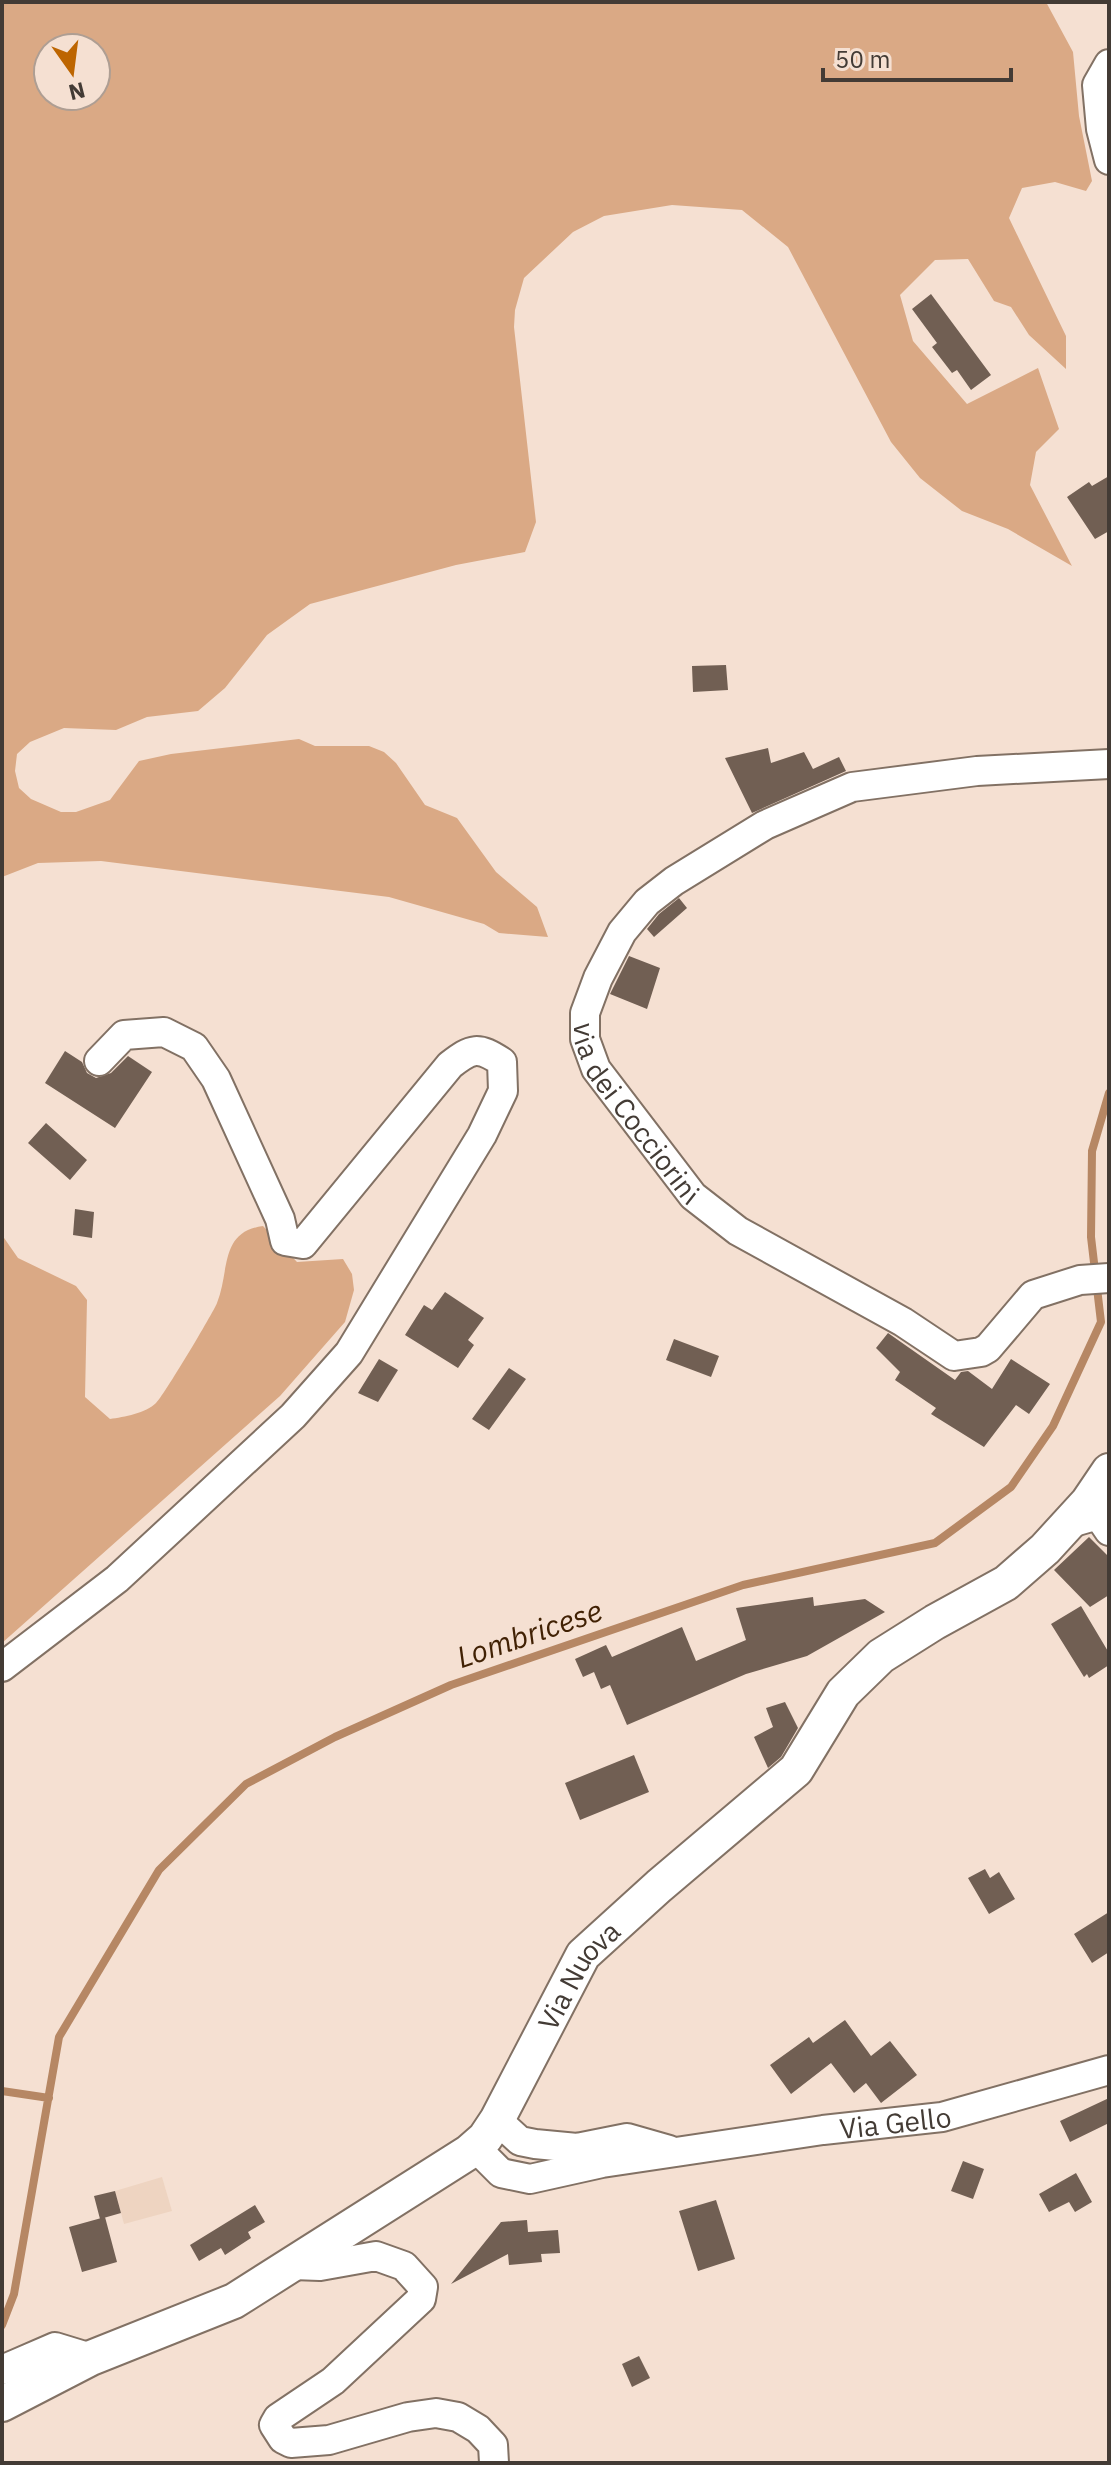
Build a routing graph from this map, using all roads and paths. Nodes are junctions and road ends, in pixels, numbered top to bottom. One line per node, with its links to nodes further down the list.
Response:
1 (1109, 64): 2 (street)
2 (1109, 160)
3 (1109, 764): 5 (street, via dei Cocciorini)
4 (99, 1061): 9 (street)
5 (1098, 1279)
6 (1109, 1471): 7 (street, Via Nuova)
7 (1067, 1524): 8 (street); 11 (street, Via Nuova)
8 (1109, 1531)
9 (2, 1667)
10 (1109, 2070): 13 (street, Via Gello)
11 (497, 2120): 12 (street, Via Nuova); 13 (street, Via Gello)
12 (475, 2147): 13 (street, Via Gello); 14 (street, Via Nuova)
13 (675, 2153)
14 (293, 2265): 15 (street, Via Nuova); 18 (street)
15 (91, 2358): 16 (street); 17 (street, Via Nuova)
16 (2, 2370)
17 (2, 2404)
18 (494, 2463)

